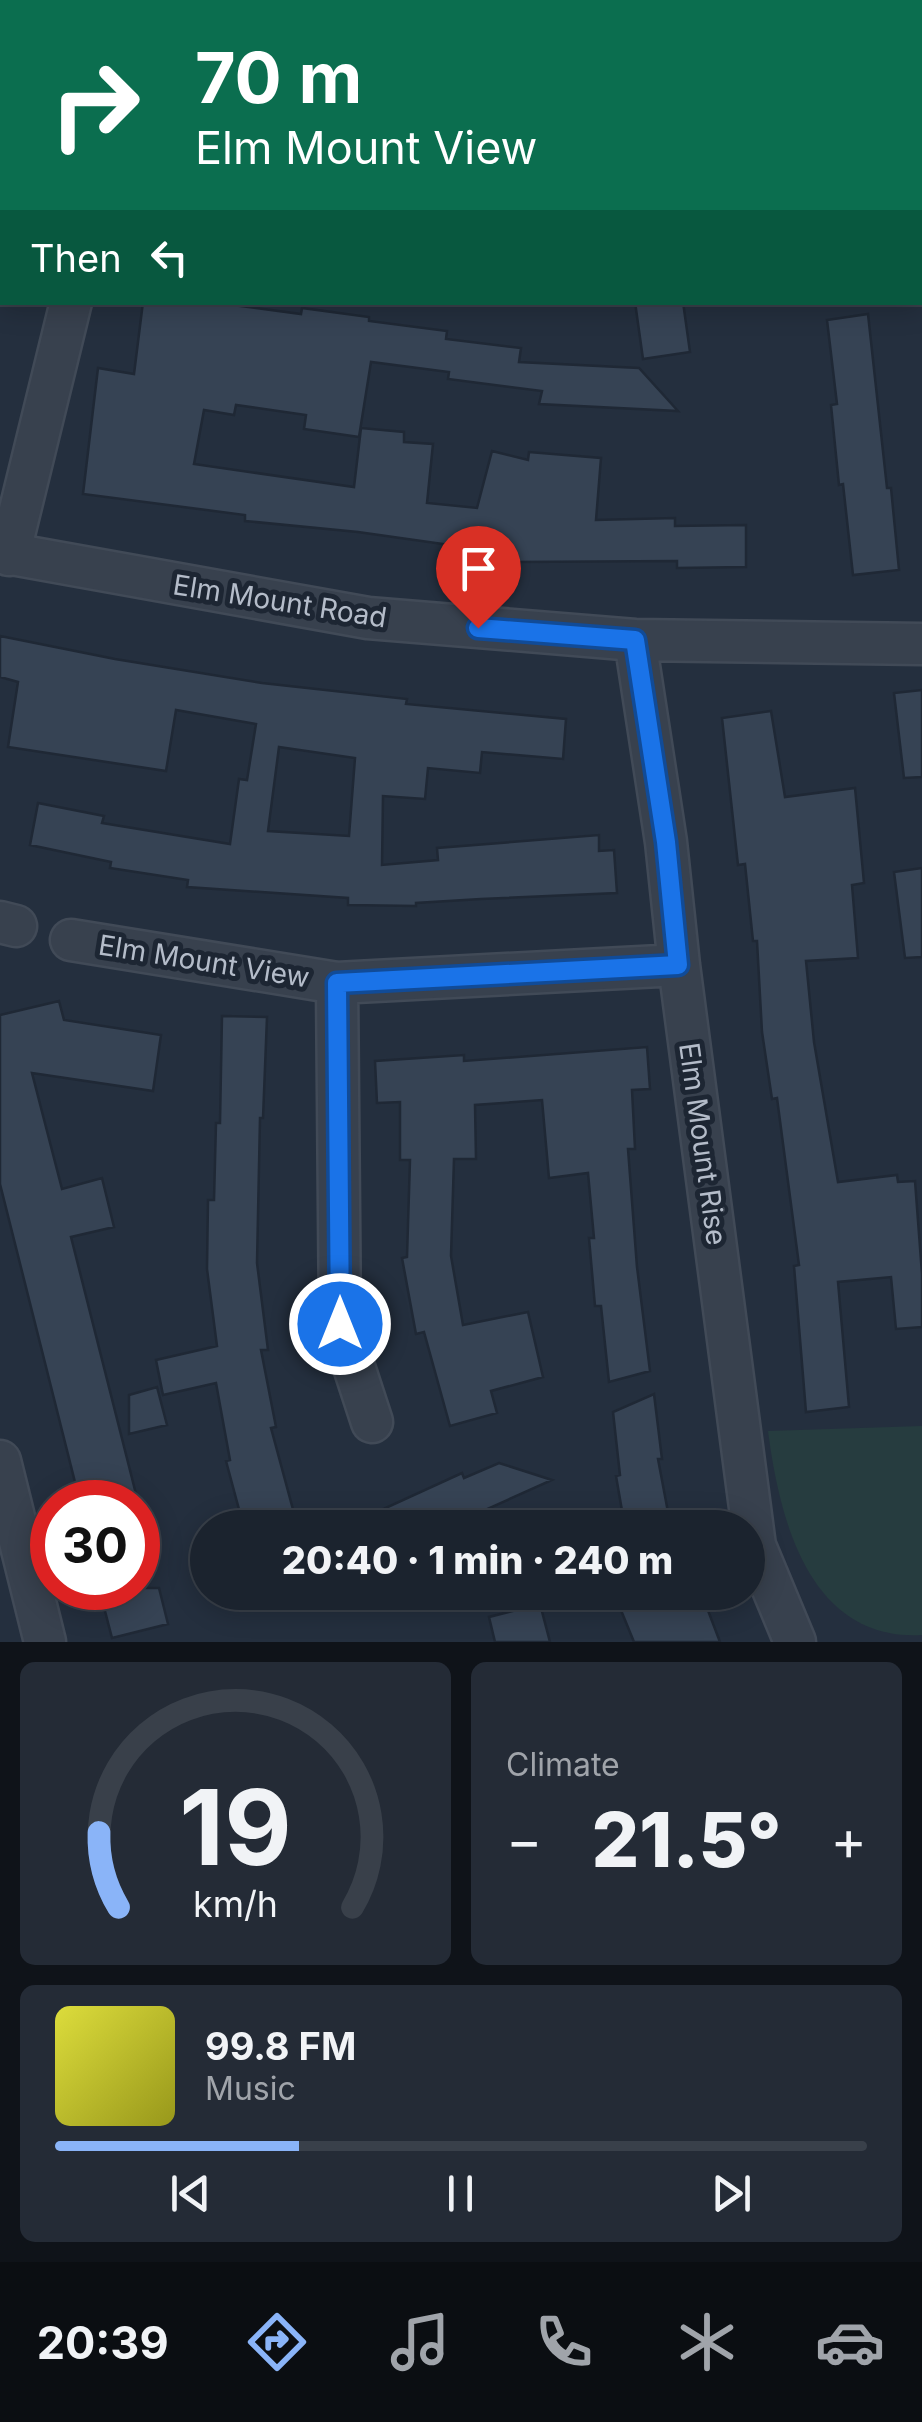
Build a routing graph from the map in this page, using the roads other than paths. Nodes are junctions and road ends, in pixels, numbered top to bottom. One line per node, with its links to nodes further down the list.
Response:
1 (70, 305): 2 (street)
2 (4, 553): 3 (street, Elm Mount Road)
3 (635, 640): 4 (street, Elm Mount Road); 6 (street, Elm Mount Rise)
4 (922, 644)
5 (71, 940): 7 (street, Elm Mount View)
6 (678, 965): 7 (street, Elm Mount View); 11 (street, Elm Mount Rise)
7 (337, 983): 8 (street, Elm Mount View)
8 (372, 1422)
9 (0, 1461): 10 (street)
10 (45, 1642)
11 (795, 1642)

